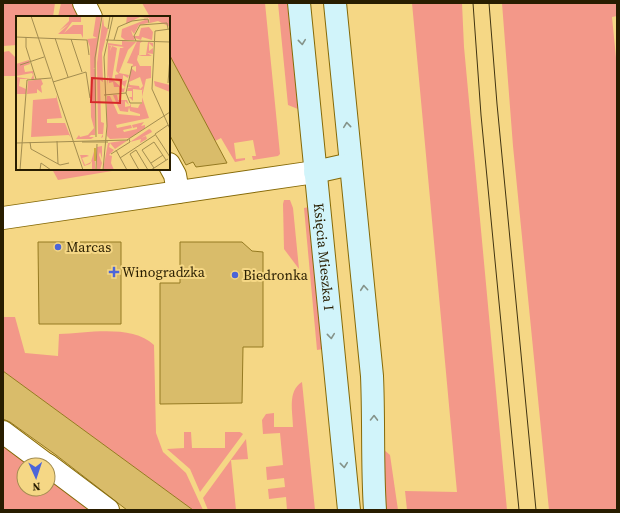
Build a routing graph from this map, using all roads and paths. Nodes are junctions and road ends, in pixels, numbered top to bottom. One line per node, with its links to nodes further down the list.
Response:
1 (84, 3): 4 (street)
2 (299, 3): 7 (street, Księcia Mieszka I, one-way to 7)
3 (335, 3): 5 (street, one-way to 3)
4 (91, 16)
5 (350, 164): 7 (street); 15 (street, one-way to 5)
6 (170, 166): 8 (street)
7 (315, 172): 8 (street); 14 (street, Księcia Mieszka I, one-way to 14)
8 (178, 192): 9 (street)
9 (3, 218)
10 (3, 432): 11 (street)
11 (37, 457)
12 (56, 471): 13 (street)
13 (108, 510)
14 (349, 510)
15 (375, 510)

